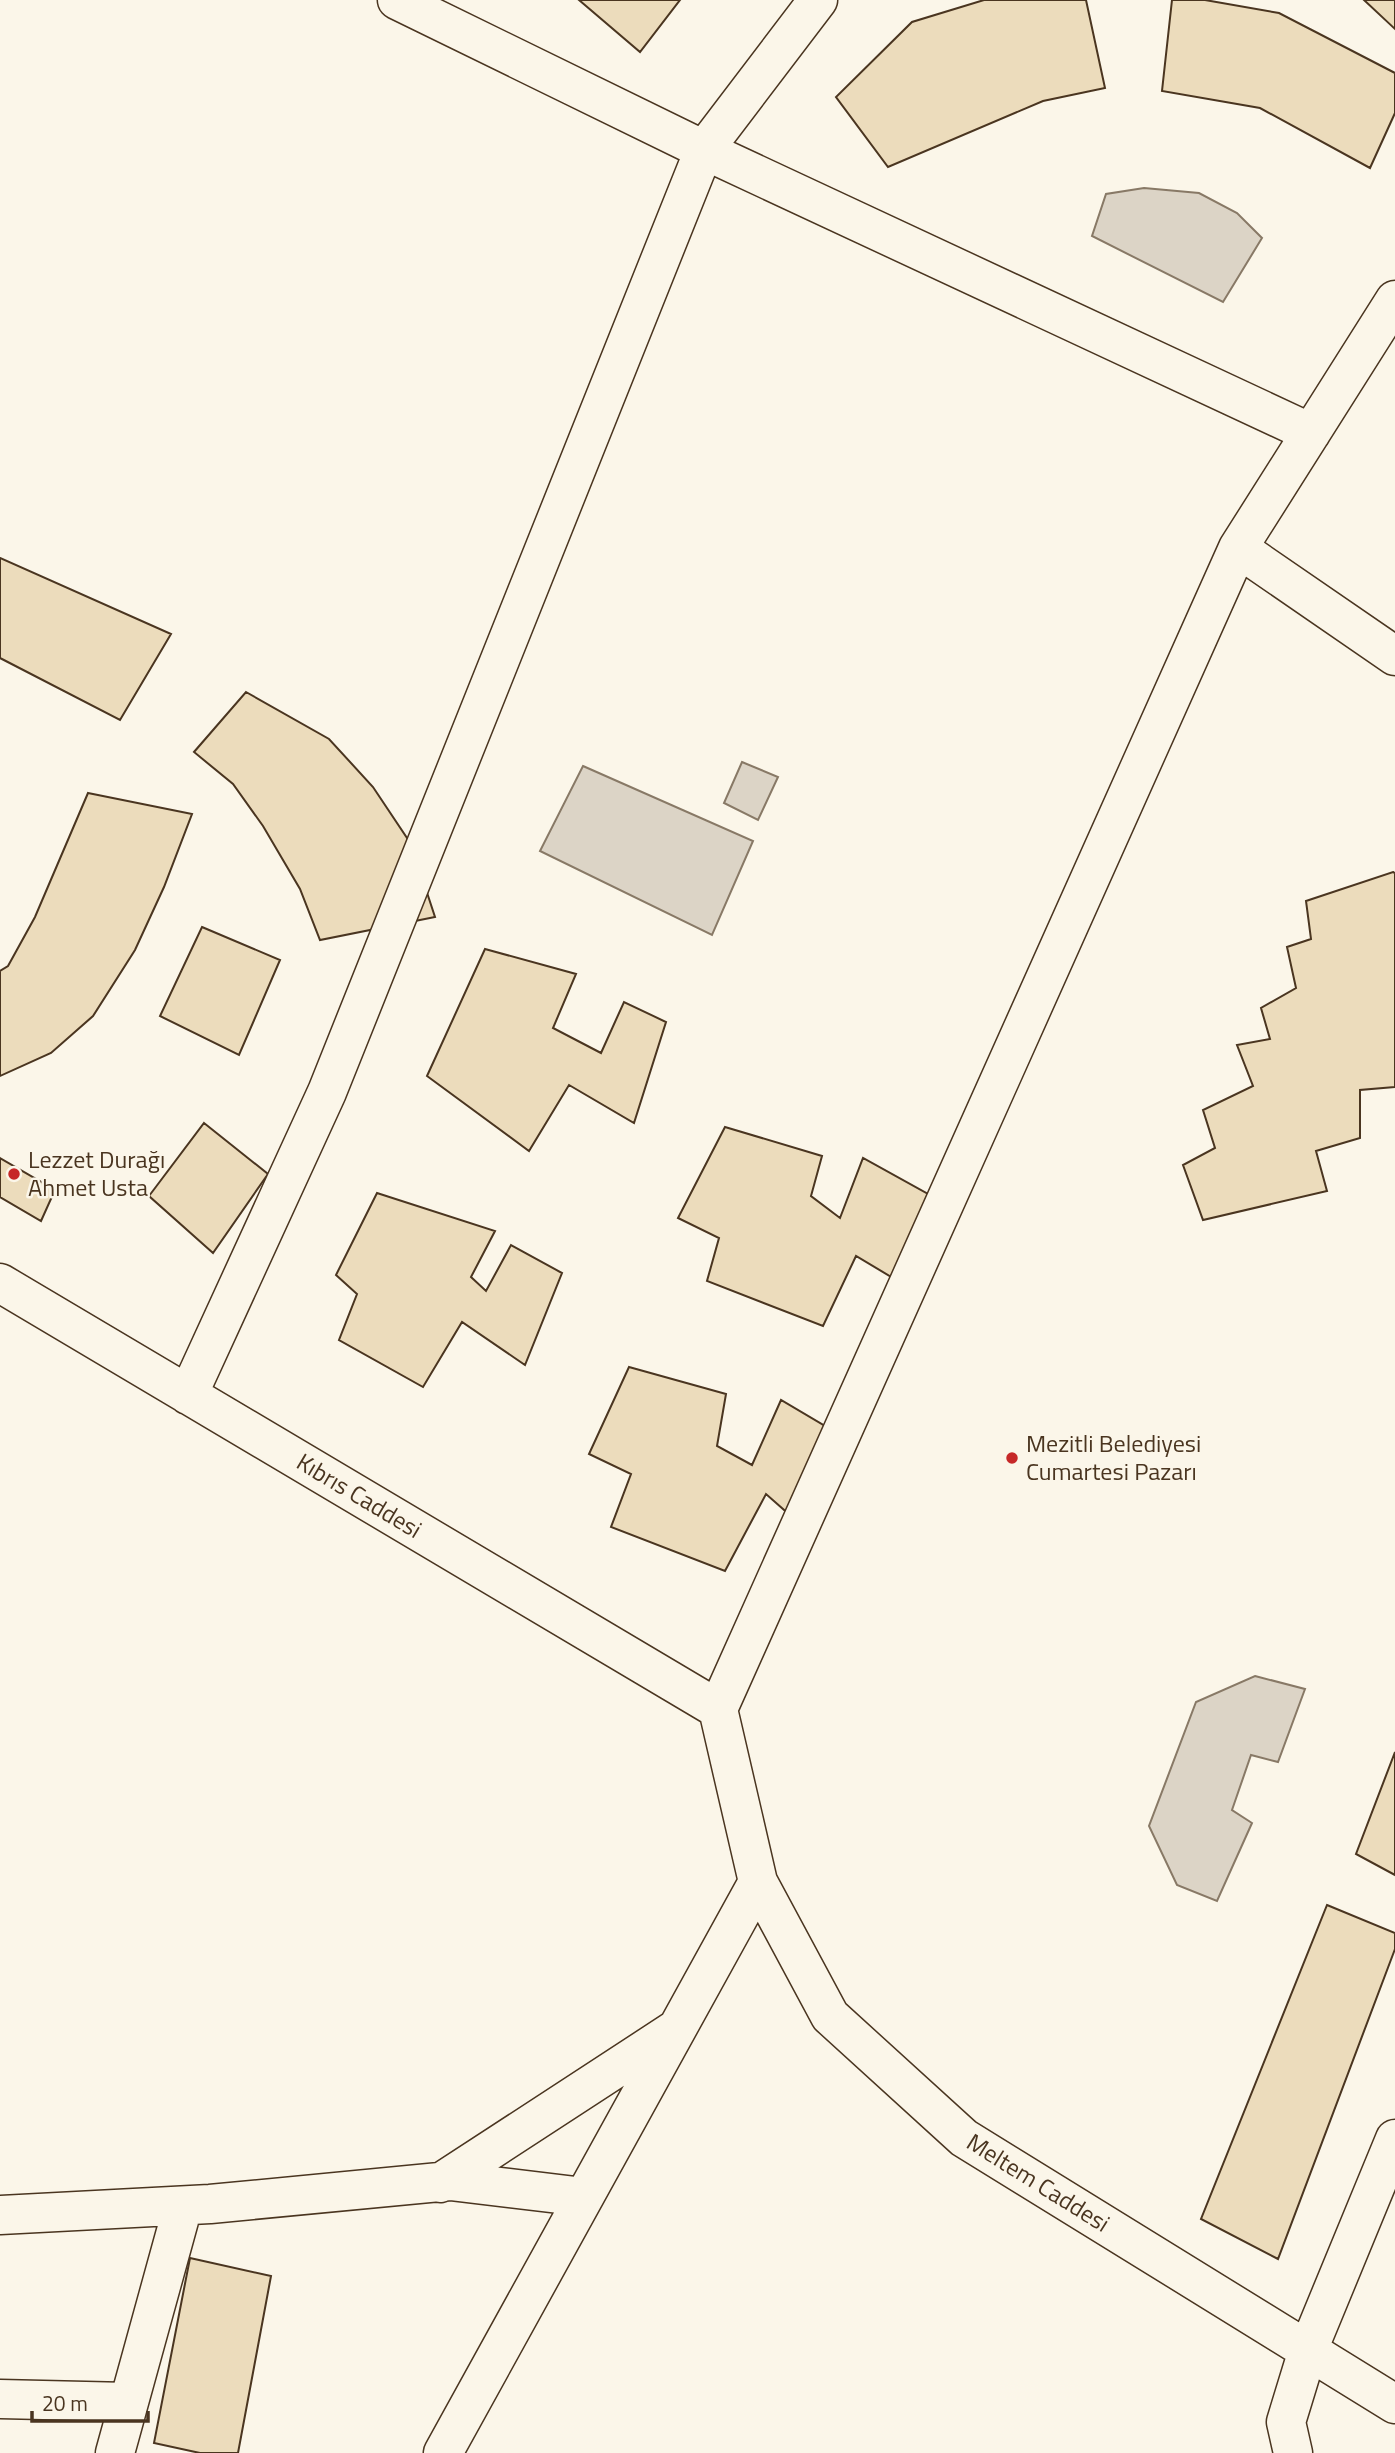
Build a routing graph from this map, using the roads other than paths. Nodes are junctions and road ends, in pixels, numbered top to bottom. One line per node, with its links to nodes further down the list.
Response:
1 (397, 0): 3 (street)
2 (818, 0): 3 (street)
3 (704, 150): 5 (street); 9 (street)
4 (1395, 300): 5 (street)
5 (1311, 433): 6 (street)
6 (1238, 548): 7 (street); 10 (street)
7 (1395, 656)
8 (0, 1283): 9 (street, Kıbrıs Caddesi)
9 (188, 1395): 10 (street, Kıbrıs Caddesi)
10 (718, 1709): 11 (street, Meltem Caddesi)
11 (758, 1882): 12 (street); 18 (street, Meltem Caddesi)
12 (676, 2029): 14 (street); 15 (street)
13 (1395, 2139): 18 (street)
14 (440, 2183): 15 (street); 16 (street)
15 (584, 2197): 23 (street)
16 (183, 2206): 17 (street); 20 (street)
17 (0, 2216)
18 (1308, 2350): 21 (street, Meltem Caddesi); 24 (street)
19 (0, 2399): 20 (street)
20 (128, 2402): 22 (street)
21 (1395, 2404)
22 (115, 2453)
23 (443, 2453)
24 (1293, 2453)

